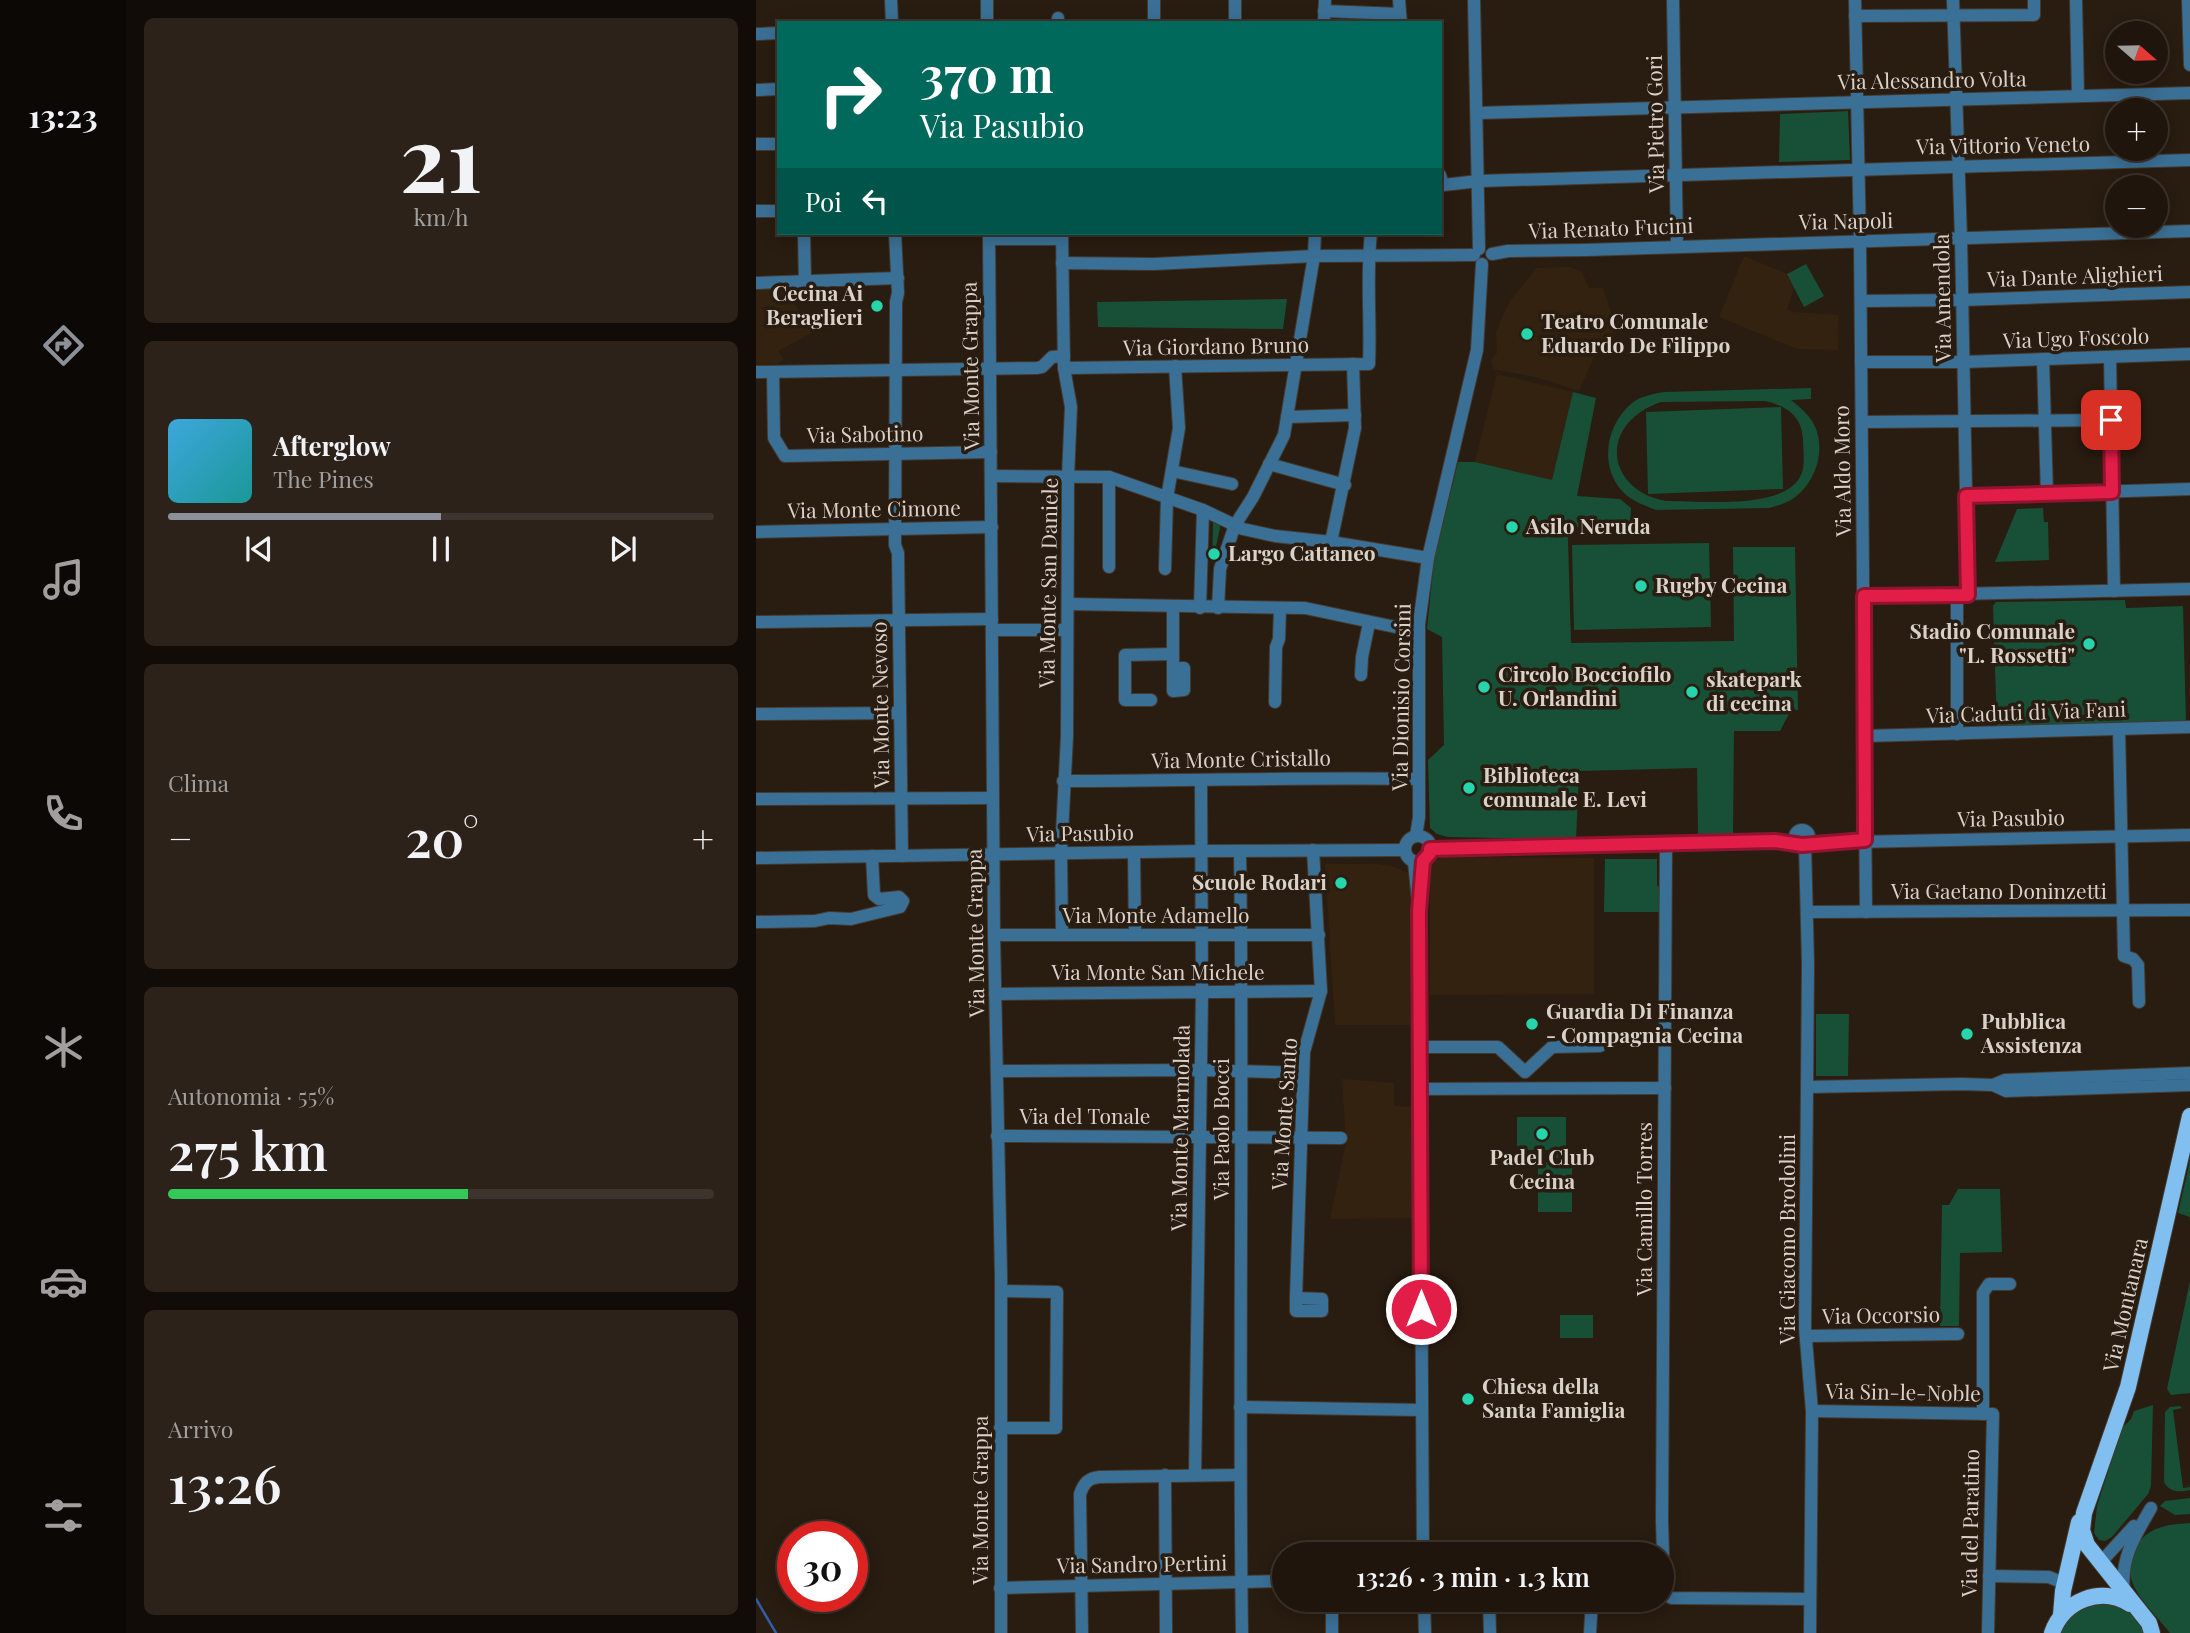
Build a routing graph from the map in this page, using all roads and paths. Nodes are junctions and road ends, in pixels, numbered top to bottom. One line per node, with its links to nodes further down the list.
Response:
1 (891, 0): 17 (street)
2 (987, 0): 18 (street)
3 (1154, 0): 19 (street)
4 (1235, 0): 20 (street)
5 (1399, 0): 16 (street)
6 (1474, 0): 31 (street, Via Dionisio Corsini)
7 (1674, 0): 30 (street, Via Pietro Gori)
8 (1855, 0): 14 (street, Via Aldo Moro)
9 (1953, 0): 15 (street, Via Amendola)
10 (2034, 0): 15 (street)
11 (2076, 0): 27 (street)
12 (2188, 0): 23 (street)
13 (1324, 11): 16 (street)
14 (1855, 16): 15 (street); 29 (street, Via Aldo Moro)
15 (1954, 16): 28 (street, Via Amendola)
16 (1401, 18)
17 (892, 21)
18 (987, 21)
19 (1154, 21)
20 (1235, 21)
21 (777, 33): 22 (street)
22 (756, 34)
23 (2190, 65)
24 (777, 89): 25 (street)
25 (756, 90)
26 (2190, 93): 27 (street, Via Alessandro Volta)
27 (2078, 96): 28 (street, Via Alessandro Volta)
28 (1957, 100): 29 (street, Via Alessandro Volta); 35 (street, Via Amendola)
29 (1856, 102): 30 (street, Via Alessandro Volta); 36 (street, Via Aldo Moro)
30 (1675, 107): 31 (street, Via Alessandro Volta); 37 (street, Via Pietro Gori)
31 (1477, 113): 38 (street, Via Dionisio Corsini)
32 (756, 144): 33 (street)
33 (777, 144)
34 (2190, 160): 35 (street, Via Vittorio Veneto)
35 (1958, 167): 36 (street, Via Vittorio Veneto); 49 (street, Via Amendola)
36 (1858, 168): 37 (street, Via Vittorio Veneto); 50 (street, Via Aldo Moro)
37 (1676, 176): 38 (street, Via Vittorio Veneto); 52 (street, Via Pietro Gori)
38 (1479, 181): 39 (street, Via Vittorio Veneto); 53 (street, Via Dionisio Corsini)
39 (1442, 182)
40 (756, 211): 41 (street)
41 (777, 211)
42 (2190, 231): 49 (street, Via Napoli)
43 (804, 235): 58 (street)
44 (895, 235): 57 (street, Via Monte Nevoso)
45 (1315, 235): 54 (street)
46 (1371, 235): 55 (street)
47 (989, 236): 48 (street); 72 (street, Via Monte Grappa)
48 (1062, 236): 56 (street, Via Monte San Daniele)
49 (1961, 238): 50 (street, Via Napoli); 61 (street, Via Amendola)
50 (1860, 241): 51 (street, Via Napoli); 62 (street, Via Aldo Moro)
51 (1731, 244): 52 (street, Via Renato Fucini)
52 (1677, 247): 53 (street, Via Renato Fucini)
53 (1482, 255): 55 (street, Via Renato Fucini); 102 (street, Via Dionisio Corsini)
54 (1314, 256): 55 (street, Via Renato Fucini); 56 (street, Via Renato Fucini); 70 (street)
55 (1368, 256): 69 (street, Via Giordano Bruno)
56 (1062, 262): 66 (street, Via Monte San Daniele)
57 (895, 278): 58 (street); 73 (street, Via Monte Nevoso)
58 (804, 282): 59 (street)
59 (756, 283)
60 (2190, 292): 61 (street, Via Dante Alighieri)
61 (1962, 300): 62 (street, Via Dante Alighieri); 68 (street, Via Amendola)
62 (1861, 301): 67 (street, Via Aldo Moro)
63 (2190, 354): 64 (street, Via Ugo Foscolo)
64 (2110, 357): 65 (street, Via Ugo Foscolo); 79 (street)
65 (2043, 359): 68 (street, Via Ugo Foscolo); 78 (street)
66 (1064, 362): 71 (street, Via Giordano Bruno); 72 (street); 87 (street, Via Monte San Daniele)
67 (1861, 362): 68 (street, Via Ugo Foscolo); 81 (street, Via Aldo Moro)
68 (1963, 362): 80 (street, Via Amendola)
69 (1353, 364): 70 (street, Via Giordano Bruno); 76 (street)
70 (1295, 365): 71 (street, Via Giordano Bruno); 77 (street)
71 (1175, 366): 85 (street)
72 (990, 370): 73 (street); 82 (street, Via Monte Grappa)
73 (896, 371): 75 (street); 83 (street, Via Monte Nevoso)
74 (756, 372): 75 (street)
75 (773, 372): 83 (street, Via Sabotino)
76 (1355, 415): 77 (street); 90 (street)
77 (1287, 417): 84 (street)
78 (2045, 419): 79 (street); 80 (street); 93 (street)
79 (2111, 420): 92 (street)
80 (1964, 421): 81 (street); 94 (street, Via Amendola)
81 (1862, 422): 108 (street, Via Aldo Moro)
82 (991, 453): 83 (street, Via Sabotino); 86 (street, Via Monte Grappa)
83 (896, 454): 99 (street, Via Monte Nevoso)
84 (1269, 464): 90 (street); 97 (street)
85 (1172, 471): 89 (street); 95 (street)
86 (991, 476): 87 (street); 98 (street, Via Monte Grappa)
87 (1068, 477): 88 (street); 109 (street, Via Monte San Daniele)
88 (1109, 477): 95 (street); 103 (street)
89 (1232, 484)
90 (1345, 485): 101 (street)
91 (2190, 489): 92 (street)
92 (2112, 492): 93 (street); 106 (street)
93 (2047, 494): 94 (street)
94 (1966, 496): 107 (street, Via Amendola)
95 (1167, 498): 96 (street); 104 (street)
96 (1203, 510): 97 (street); 111 (street)
97 (1235, 525): 101 (street); 112 (street)
98 (992, 527): 99 (street, Via Monte Cimone); 117 (street, Via Monte Grappa)
99 (898, 529): 100 (street, Via Monte Cimone); 114 (street, Via Monte Nevoso)
100 (756, 532)
101 (1331, 542): 102 (street)
102 (1428, 558): 119 (street, Via Dionisio Corsini)
103 (1109, 567)
104 (1165, 569)
105 (2190, 589): 106 (street)
106 (2115, 591): 107 (street)
107 (1962, 595): 108 (street); 129 (street, Via Amendola)
108 (1864, 596): 130 (street, Via Aldo Moro)
109 (1068, 604): 110 (street); 118 (street, Via Monte San Daniele)
110 (1173, 607): 111 (street); 120 (street)
111 (1200, 608): 112 (street)
112 (1218, 608): 113 (street)
113 (1280, 608): 116 (street); 124 (street)
114 (900, 620): 115 (street); 117 (street); 125 (street, Via Monte Nevoso)
115 (756, 622)
116 (1369, 623): 119 (street); 122 (street)
117 (992, 624): 118 (street); 134 (street, Via Monte Grappa)
118 (1068, 630): 132 (street, Via Monte San Daniele)
119 (1419, 632): 131 (street, Via Dionisio Corsini)
120 (1173, 654): 121 (street); 123 (street)
121 (1173, 668)
122 (1361, 675)
123 (1151, 700)
124 (1275, 702)
125 (900, 713): 126 (street); 136 (street, Via Monte Nevoso)
126 (756, 714)
127 (2190, 727): 128 (street, Via Caduti di Via Fani)
128 (2119, 730): 129 (street, Via Caduti di Via Fani); 139 (street)
129 (1957, 734): 130 (street, Via Caduti di Via Fani)
130 (1864, 736): 141 (street, Via Aldo Moro)
131 (1418, 779): 133 (street, Via Monte Cristallo); 138 (street, Via Dionisio Corsini)
132 (1063, 781): 133 (street, Via Monte Cristallo); 149 (street, Via Monte San Daniele)
133 (1201, 781): 146 (street, Via Monte Marmolada)
134 (993, 798): 136 (street); 150 (street, Via Monte Grappa)
135 (756, 799): 136 (street)
136 (901, 799): 152 (street, Via Monte Nevoso)
137 (2190, 835): 139 (street, Via Pasubio)
138 (1416, 836): 143 (street); 145 (street)
139 (2121, 837): 141 (street, Via Pasubio); 155 (street)
140 (1802, 839): 141 (street, Via Pasubio); 142 (street, Via Pasubio); 157 (street, Via Giacomo Brodolini)
141 (1865, 840): 158 (street, Via Aldo Moro)
142 (1666, 844): 143 (street, Via Pasubio); 181 (street, Via Camillo Torres)
143 (1430, 849): 154 (street)
144 (1312, 850): 145 (street, Via Pasubio); 147 (street, Via Pasubio); 165 (street, Via Monte Santo)
145 (1405, 850): 154 (street)
146 (1202, 851): 147 (street, Via Pasubio); 148 (street, Via Pasubio); 163 (street, Via Monte Marmolada)
147 (1240, 851): 164 (street, Via Paolo Bocci)
148 (1135, 852): 149 (street, Via Pasubio); 162 (street)
149 (1061, 853): 150 (street, Via Pasubio); 161 (street, Via Monte San Daniele)
150 (993, 854): 152 (street, Via Pasubio); 160 (street, Via Monte Grappa)
151 (872, 856): 152 (street, Via Pasubio); 153 (street, Via Pasubio); 159 (street)
152 (902, 856)
153 (756, 858)
154 (1419, 862): 172 (street)
155 (2123, 910): 156 (street, Via Gaetano Doninzetti); 158 (street, Via Gaetano Doninzetti); 170 (street)
156 (2190, 910)
157 (1808, 912): 158 (street, Via Gaetano Doninzetti); 180 (street, Via Giacomo Brodolini)
158 (1866, 912)
159 (756, 922)
160 (994, 935): 161 (street, Via Monte Adamello); 169 (street, Via Monte Grappa)
161 (1062, 935): 162 (street, Via Monte Adamello)
162 (1135, 935): 163 (street, Via Monte Adamello)
163 (1203, 935): 164 (street, Via Monte Adamello); 168 (street, Via Monte Marmolada)
164 (1241, 935): 165 (street, Via Monte Adamello); 167 (street, Via Paolo Bocci)
165 (1319, 935): 166 (street, Via Monte Santo)
166 (1321, 991): 167 (street, Via Monte San Michele); 176 (street, Via Monte Santo)
167 (1241, 992): 168 (street, Via Monte San Michele); 175 (street, Via Paolo Bocci)
168 (1202, 993): 169 (street, Via Monte San Michele); 173 (street, Via Monte Marmolada)
169 (995, 994): 174 (street, Via Monte Grappa)
170 (2139, 1002)
171 (1600, 1046): 172 (street)
172 (1420, 1047): 182 (street)
173 (1200, 1069): 174 (street); 175 (street); 185 (street, Via Monte Marmolada)
174 (998, 1071): 184 (street, Via Monte Grappa)
175 (1241, 1072): 176 (street); 187 (street, Via Paolo Bocci)
176 (1303, 1073): 186 (street, Via Monte Santo)
177 (2190, 1073): 178 (street)
178 (1993, 1085): 179 (street); 180 (street)
179 (2190, 1085)
180 (1807, 1087): 193 (street, Via Giacomo Brodolini)
181 (1665, 1088): 182 (street); 204 (street, Via Camillo Torres)
182 (1420, 1089): 195 (street)
183 (2190, 1116): 202 (main road, Via Montanara)
184 (997, 1136): 185 (street, Via del Tonale); 190 (street, Via Monte Grappa)
185 (1200, 1138): 187 (street, Via del Tonale); 200 (street, Via Monte Marmolada)
186 (1301, 1138): 187 (street, Via del Tonale); 188 (street, Via del Tonale); 191 (street, Via Monte Santo)
187 (1240, 1139): 194 (street, Via Paolo Bocci)
188 (1341, 1139)
189 (2010, 1284): 197 (street, Via del Paratino)
190 (1000, 1291): 198 (street, Via Monte Grappa); 198 (street)
191 (1296, 1298)
192 (1958, 1334): 193 (street, Via Occorsio)
193 (1806, 1336): 196 (street, Via Giacomo Brodolini)
194 (1240, 1407): 195 (street); 201 (street, Via Paolo Bocci)
195 (1421, 1410): 203 (street)
196 (1812, 1411): 197 (street, Via Sin-le-Noble); 217 (street, Via Giacomo Brodolini)
197 (1988, 1414): 207 (street, Via del Paratino)
198 (1000, 1428): 213 (street, Via Monte Grappa)
199 (1165, 1475): 200 (street); 211 (street); 212 (street)
200 (1195, 1475): 201 (street)
201 (1239, 1475): 210 (street, Via Paolo Bocci)
202 (2089, 1501): 205 (main road); 206 (main road)
203 (1423, 1542)
204 (1662, 1542)
205 (2070, 1557): 208 (street); 214 (main road)
206 (2101, 1562): 215 (main road); 215 (street)
207 (1989, 1576): 208 (street); 234 (street, Via del Paratino)
208 (2049, 1577): 214 (street)
209 (1272, 1581): 210 (street, Via Sandro Pertini)
210 (1241, 1582): 211 (street, Via Sandro Pertini); 228 (street, Via Paolo Bocci)
211 (1166, 1584): 212 (street, Via Sandro Pertini); 227 (street)
212 (1082, 1586): 213 (street, Via Sandro Pertini); 226 (street)
213 (1000, 1588): 225 (street, Via Monte Grappa)
214 (2063, 1591): 223 (main road)
215 (2124, 1593): 218 (main road)
216 (1674, 1598): 217 (street)
217 (1810, 1599): 233 (street, Via Giacomo Brodolini)
218 (2138, 1609): 223 (main road); 224 (main road)
219 (1332, 1612): 229 (street)
220 (1424, 1612): 230 (street)
221 (1489, 1612): 231 (street)
222 (1591, 1612): 232 (street)
223 (2061, 1615): 235 (main road)
224 (2153, 1629)
225 (1001, 1633)
226 (1082, 1633)
227 (1166, 1633)
228 (1242, 1633)
229 (1332, 1633)
230 (1425, 1633)
231 (1490, 1633)
232 (1590, 1633)
233 (1810, 1633)
234 (1988, 1633)
235 (2052, 1633)

